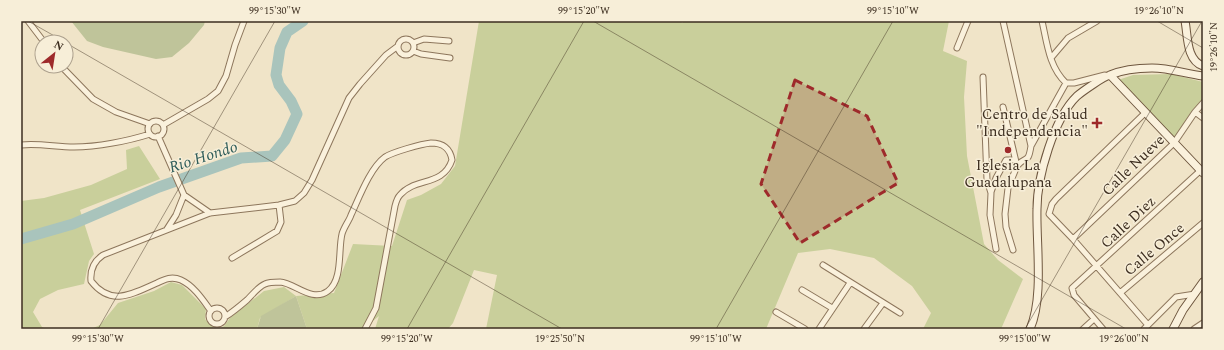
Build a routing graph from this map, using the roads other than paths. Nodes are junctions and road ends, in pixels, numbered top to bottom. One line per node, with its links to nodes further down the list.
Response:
1 (28, 21): 8 (street)
2 (244, 21): 28 (street)
3 (968, 21): 12 (street)
4 (1003, 21): 33 (street)
5 (1042, 21): 15 (street)
6 (1097, 21): 15 (street)
7 (1186, 21): 16 (main road)
8 (38, 34)
9 (449, 41): 10 (street)
10 (413, 43): 11 (street); 13 (street)
11 (398, 46): 13 (street); 38 (street)
12 (957, 48)
13 (413, 51): 14 (street)
14 (450, 58)
15 (1051, 58): 21 (street)
16 (1203, 66)
17 (69, 74): 27 (street)
18 (1110, 75): 20 (main road); 21 (street); 25 (main road); 66 (main road)
19 (983, 77): 37 (street)
20 (1203, 77)
21 (1066, 83): 33 (street)
22 (1203, 103): 24 (street, Calle Nueve)
23 (1003, 106): 34 (street)
24 (1195, 112): 26 (street); 31 (street, Calle Nueve)
25 (1145, 113): 31 (main road); 42 (street)
26 (1203, 118)
27 (150, 124): 28 (street); 29 (street)
28 (163, 125): 30 (street)
29 (150, 134): 30 (street); 32 (street)
30 (160, 138): 36 (street)
31 (1174, 143): 35 (main road); 42 (street, Calle Nueve)
32 (21, 145)
33 (1031, 146): 34 (street)
34 (1016, 163): 37 (street); 44 (street)
35 (1202, 172): 47 (street, Calle Diez)
36 (182, 192): 39 (street); 41 (street)
37 (991, 193): 43 (street)
38 (279, 205): 39 (street); 45 (street)
39 (210, 213): 41 (street)
40 (1203, 223): 51 (street, Calle Once)
41 (167, 229): 55 (street)
42 (1073, 239): 47 (street)
43 (996, 249)
44 (1013, 250)
45 (232, 258)
46 (823, 265): 49 (street)
47 (1096, 267): 51 (street); 59 (street, Calle Diez)
48 (1203, 282): 52 (main road)
49 (850, 283): 53 (street); 54 (street)
50 (802, 290): 54 (street)
51 (1120, 293): 61 (street)
52 (1195, 294): 61 (street); 70 (main road)
53 (883, 303): 57 (street); 65 (street)
54 (832, 308): 64 (street)
55 (211, 311): 58 (street); 58 (street)
56 (776, 312): 63 (street)
57 (900, 313)
58 (225, 317): 62 (street)
59 (1094, 319): 67 (street); 68 (street)
60 (1203, 324): 71 (street)
61 (1148, 325): 69 (street)
62 (366, 329)
63 (805, 329)
64 (819, 329)
65 (864, 329)
66 (1030, 329)
67 (1083, 329)
68 (1103, 329)
69 (1144, 329)
70 (1173, 329)
71 (1194, 329)

